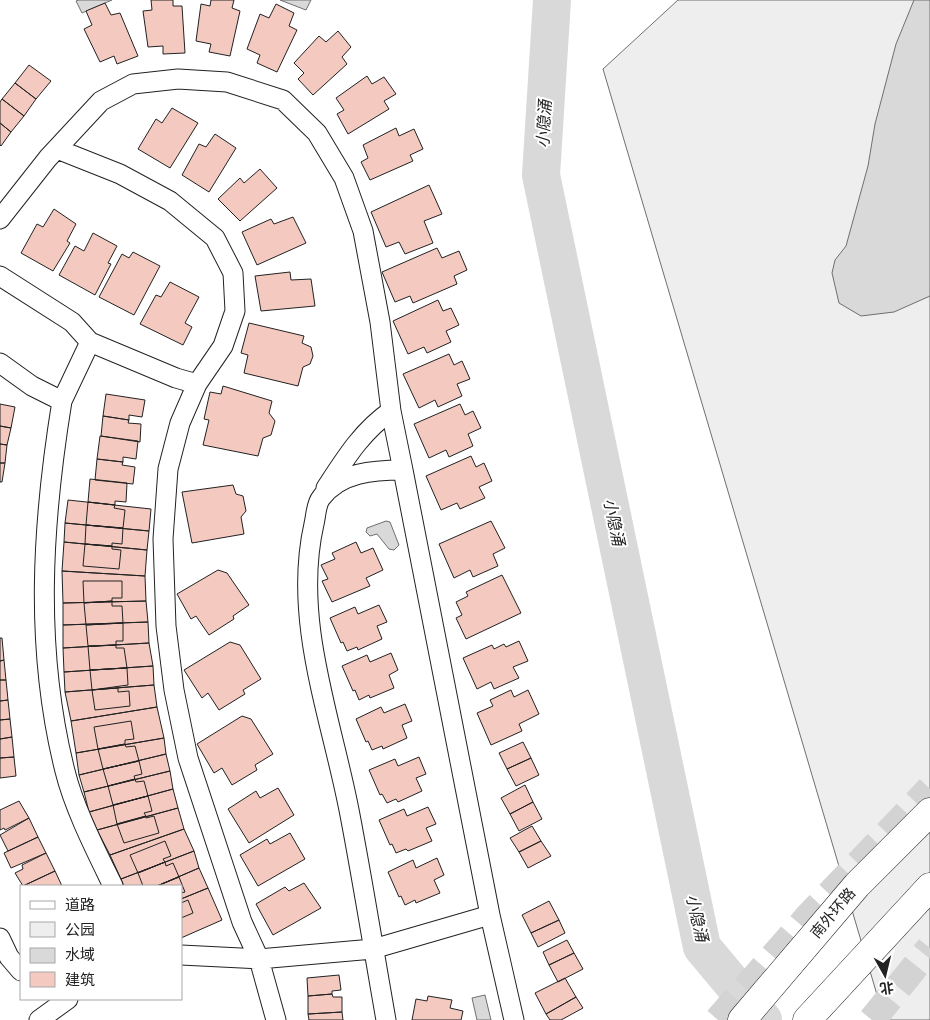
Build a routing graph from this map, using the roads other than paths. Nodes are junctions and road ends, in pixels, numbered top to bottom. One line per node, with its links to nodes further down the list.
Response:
1 (57, 149): 2 (street); 6 (street); 8 (street)
2 (0, 219)
3 (0, 276): 4 (street)
4 (90, 342): 6 (street); 7 (street)
5 (0, 363): 7 (street)
6 (197, 384): 18 (street)
7 (62, 401): 12 (street)
8 (391, 412): 9 (street); 10 (street)
9 (403, 470): 10 (street); 14 (street)
10 (320, 499): 16 (street)
11 (930, 812): 25 (highway, 南外环路)
12 (113, 885)
13 (930, 887): 26 (highway)
14 (490, 915): 16 (street); 24 (street)
15 (0, 938): 19 (street)
16 (373, 949): 18 (street); 23 (street)
17 (182, 955): 18 (street)
18 (259, 959): 22 (street)
19 (20, 969)
20 (57, 1002): 21 (street)
21 (39, 1020)
22 (276, 1020)
23 (386, 1020)
24 (514, 1020)
25 (742, 1020)
26 (807, 1020)

